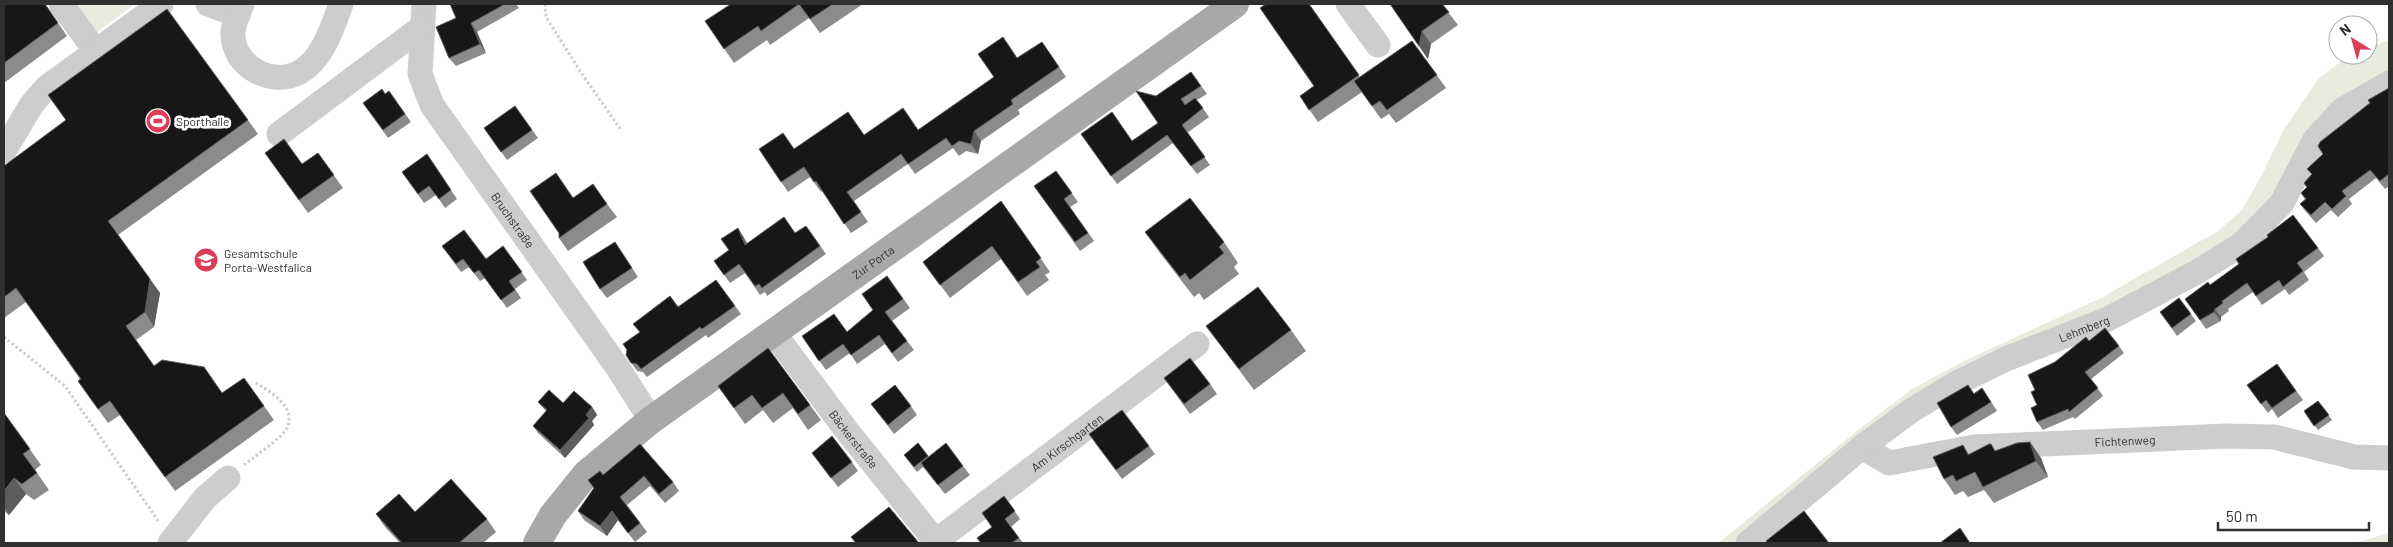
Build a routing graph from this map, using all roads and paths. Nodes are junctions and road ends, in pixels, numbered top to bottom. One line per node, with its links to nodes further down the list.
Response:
1 (61, 4): 11 (street)
2 (161, 4): 11 (street)
3 (208, 4): 8 (street)
4 (341, 4): 8 (street)
5 (546, 4): 13 (path)
6 (1235, 4): 16 (main road, Zur Porta)
7 (1348, 4): 10 (street)
8 (240, 10)
9 (423, 15): 14 (street); 20 (street, Bruchstraße)
10 (1378, 45)
11 (96, 51): 15 (street)
12 (2389, 83): 21 (street, Lehmberg)
13 (621, 130)
14 (279, 134)
15 (4, 151)
16 (773, 332): 20 (main road, Zur Porta); 25 (street, Bäckerstraße)
17 (4, 337): 24 (path)
18 (1197, 344): 25 (street, Am Kirschgarten)
19 (254, 382): 23 (path)
20 (651, 420): 26 (main road, Zur Porta)
21 (1862, 448): 22 (street, Fichtenweg); 27 (street, Lehmberg)
22 (2389, 458)
23 (228, 478): 24 (street)
24 (171, 542)
25 (937, 542)
26 (537, 543)
27 (1748, 543)

